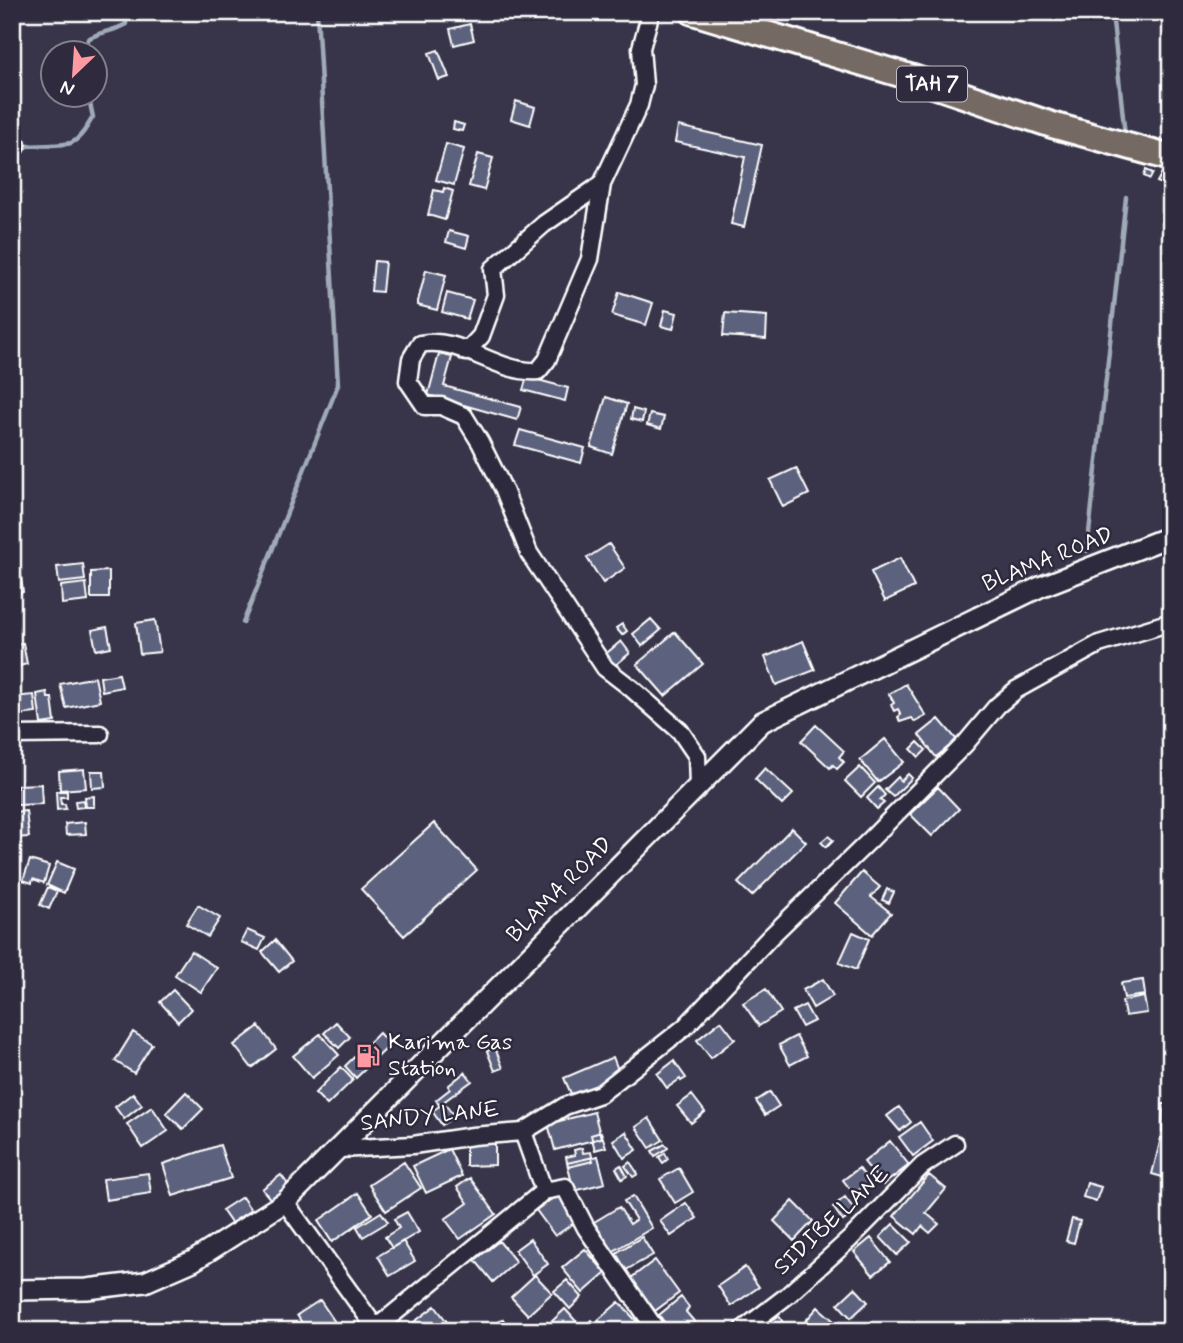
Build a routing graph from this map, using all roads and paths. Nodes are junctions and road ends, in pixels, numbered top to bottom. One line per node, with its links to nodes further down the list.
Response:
1 (651, 12): 4 (street)
2 (693, 12): 3 (highway, TAH 7)
3 (1171, 158)
4 (602, 184): 5 (street); 5 (street)
5 (466, 352): 10 (street)
6 (1171, 536): 10 (street, BLAMA ROAD)
7 (1171, 622): 11 (street)
8 (100, 734): 9 (street)
9 (12, 735)
10 (698, 786): 13 (street, BLAMA ROAD)
11 (523, 1132): 13 (street, SANDY LANE); 14 (street, SANDY LANE)
12 (955, 1144): 19 (street, SIDIBE LANE)
13 (339, 1149): 15 (street, BLAMA ROAD)
14 (544, 1191): 17 (street); 18 (street)
15 (285, 1202): 16 (street, BLAMA ROAD); 17 (street)
16 (12, 1290)
17 (377, 1329)
18 (657, 1331)
19 (741, 1331)

